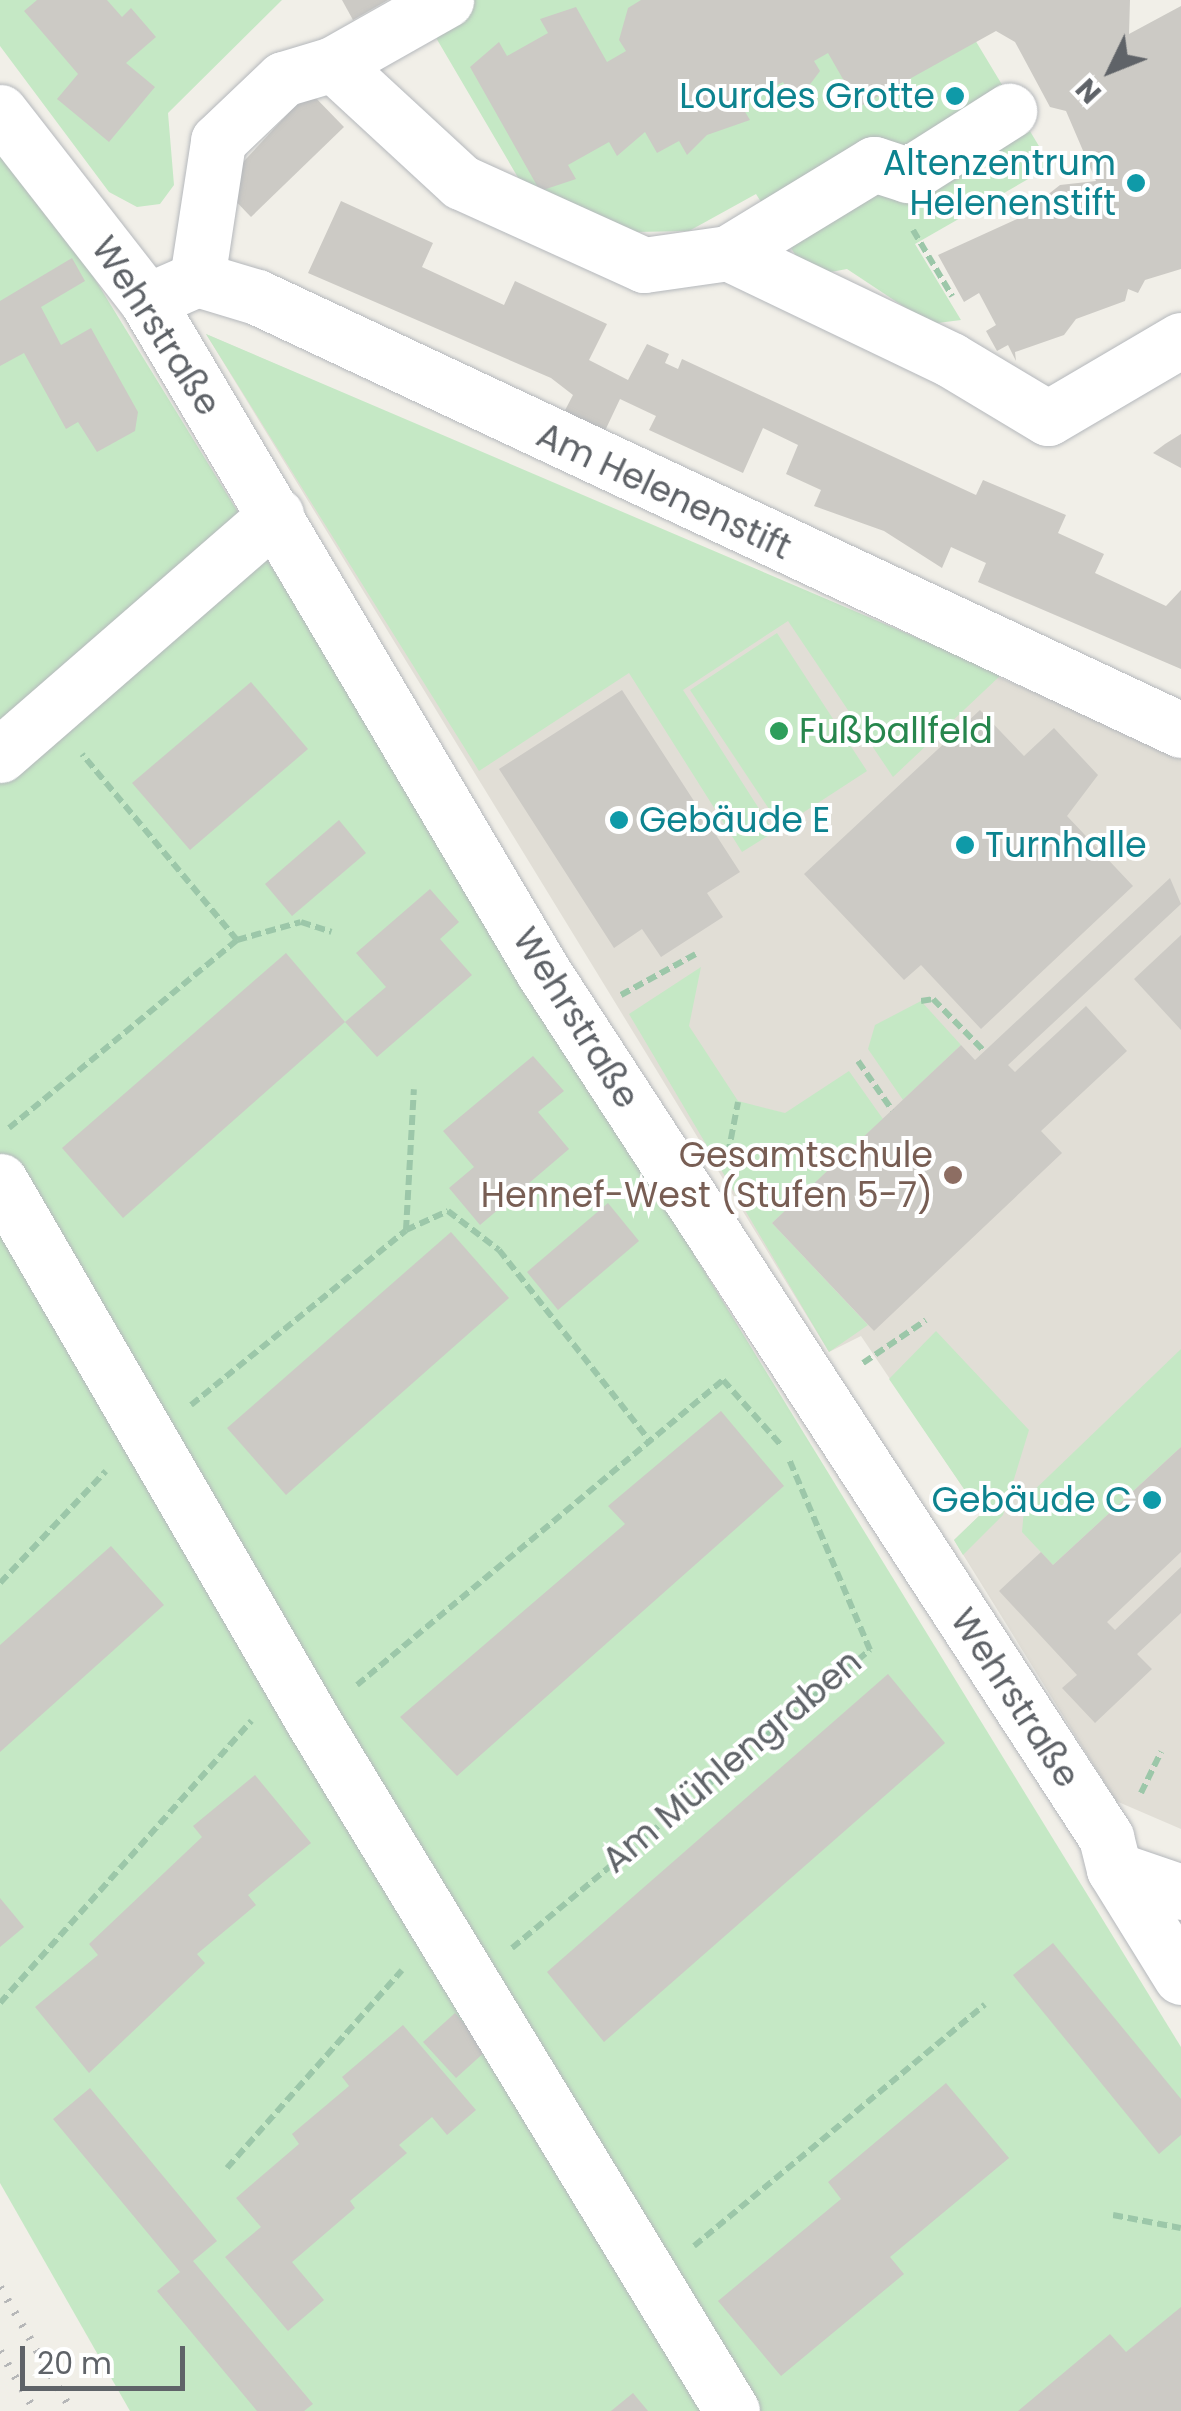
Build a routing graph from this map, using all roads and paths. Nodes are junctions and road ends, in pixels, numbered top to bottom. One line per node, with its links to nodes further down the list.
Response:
1 (446, 0): 2 (street)
2 (333, 64): 6 (street); 7 (street)
3 (0, 112): 8 (street, Wehrstraße)
4 (1009, 112): 5 (street)
5 (874, 164): 6 (street); 10 (path)
6 (728, 253): 10 (street)
7 (197, 280): 8 (street); 13 (street, Am Helenenstift)
8 (147, 302): 11 (street, Wehrstraße)
9 (1181, 340): 10 (street)
10 (952, 360)
11 (276, 514): 12 (street); 19 (street, Wehrstraße)
12 (50, 714): 14 (street); 16 (path)
13 (1181, 730)
14 (0, 756)
15 (331, 932): 16 (path)
16 (237, 940): 24 (path)
17 (696, 954): 19 (path)
18 (921, 1001): 20 (path)
19 (576, 1020): 28 (street, Wehrstraße)
20 (984, 1051)
21 (858, 1061): 23 (path)
22 (414, 1089): 26 (path)
23 (892, 1110)
24 (0, 1135)
25 (0, 1182): 30 (street)
26 (406, 1230): 29 (path); 30 (path)
27 (926, 1320): 28 (path)
28 (816, 1394): 33 (street, Wehrstraße)
29 (648, 1439): 32 (path, Am Mühlengraben); 37 (path, Am Mühlengraben)
30 (149, 1440): 31 (path); 32 (street)
31 (0, 1584)
32 (301, 1700): 35 (street); 38 (path, Am Mühlengraben)
33 (1114, 1869): 34 (street); 36 (street, Wehrstraße)
34 (1181, 1892)
35 (439, 1928): 37 (street); 40 (path)
36 (1181, 1976)
37 (473, 1980): 43 (street)
38 (0, 2003)
39 (986, 2004): 43 (path)
40 (227, 2168)
41 (1113, 2216): 42 (path)
42 (1181, 2228)
43 (656, 2277): 44 (street)
44 (732, 2411)

